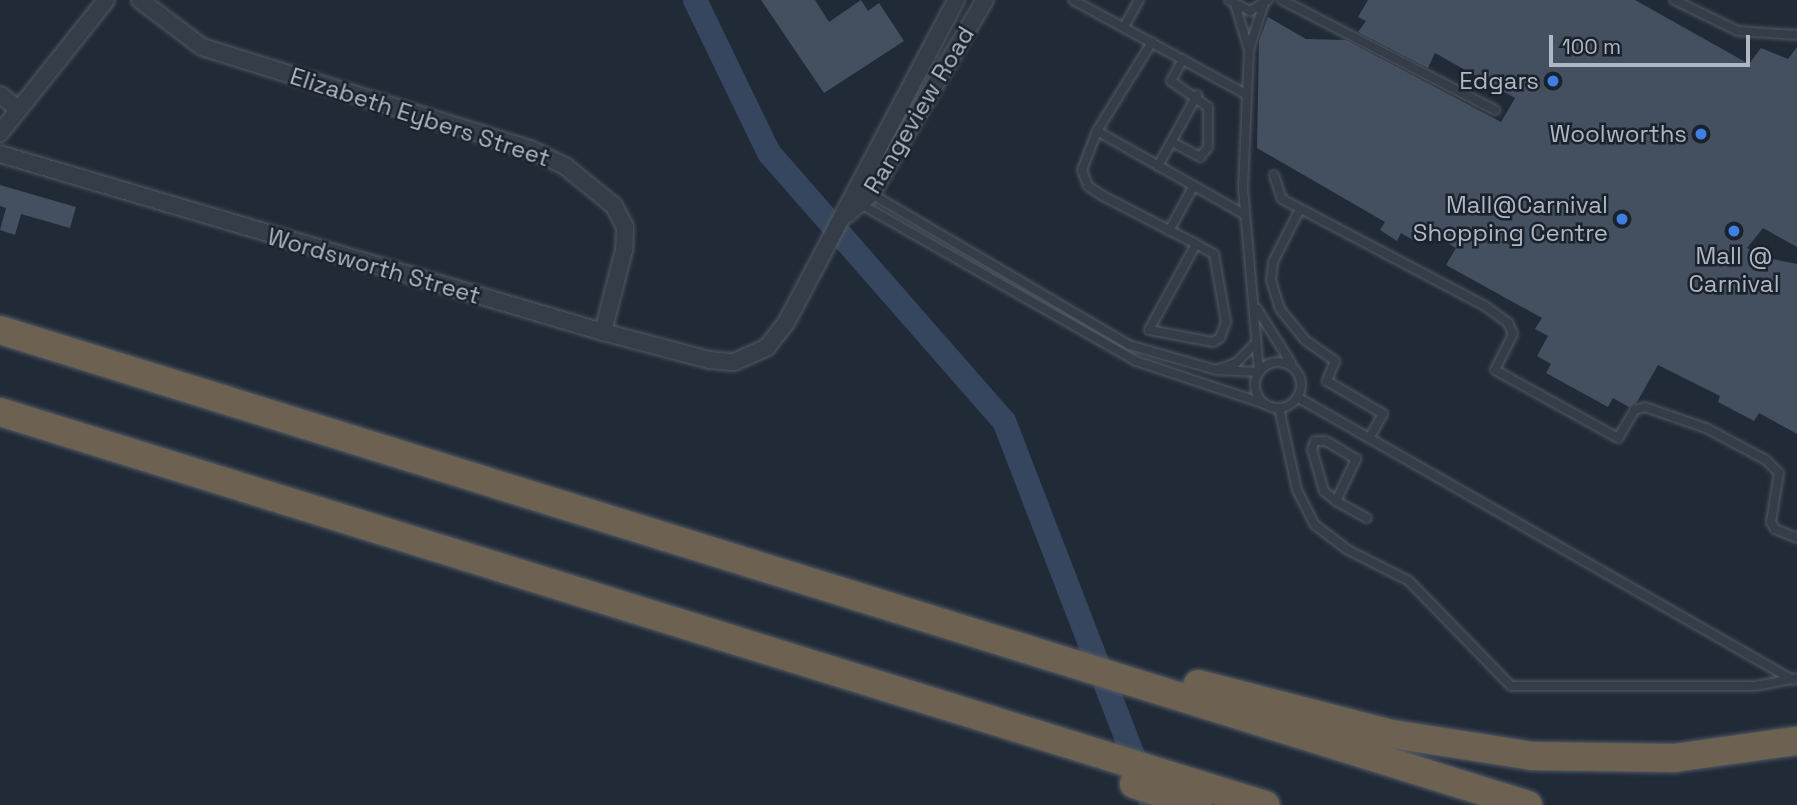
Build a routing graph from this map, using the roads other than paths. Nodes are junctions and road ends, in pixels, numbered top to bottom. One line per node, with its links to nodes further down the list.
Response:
1 (106, 0): 19 (street)
2 (140, 0): 35 (street, Elizabeth Eybers Street)
3 (956, 0): 28 (street, Rangeview Road)
4 (985, 0): 28 (street, Rangeview Road)
5 (1073, 0): 11 (lane)
6 (1139, 0): 11 (lane)
7 (1282, 0): 20 (lane)
8 (1674, 0): 12 (lane)
9 (1266, 3): 10 (lane); 14 (lane)
10 (1232, 4): 14 (lane)
11 (1124, 27): 13 (lane)
12 (1797, 35)
13 (1152, 42): 15 (lane); 21 (lane)
14 (1249, 50): 17 (lane)
15 (1183, 60): 17 (lane); 18 (lane)
16 (0, 95): 19 (street)
17 (1247, 95): 30 (lane)
18 (1196, 96): 23 (lane); 23 (lane)
19 (17, 108): 22 (street)
20 (1495, 110)
21 (1097, 131): 25 (lane); 31 (lane)
22 (0, 133)
23 (1172, 142): 25 (lane)
24 (0, 154): 35 (street, Wordsworth Street)
25 (1158, 166): 27 (lane)
26 (1274, 175): 29 (lane)
27 (1193, 187): 30 (lane); 31 (lane)
28 (858, 199): 37 (street, Rangeview Road); 39 (lane); 42 (lane)
29 (1300, 209): 45 (lane); 48 (lane)
30 (1244, 214): 33 (lane)
31 (1169, 231): 32 (lane)
32 (1196, 244): 32 (lane)
33 (1255, 303): 36 (lane); 38 (lane)
34 (0, 330): 49 (highway)
35 (603, 332): 37 (street, Wordsworth Street)
36 (1256, 342): 39 (lane); 40 (lane)
37 (750, 357)
38 (1295, 369): 40 (lane); 41 (lane)
39 (1216, 370): 40 (lane)
40 (1258, 372): 42 (lane)
41 (1297, 397): 43 (lane); 45 (lane)
42 (1265, 404): 43 (lane)
43 (1279, 408): 50 (lane)
44 (0, 412): 52 (highway)
45 (1369, 438): 50 (lane)
46 (1336, 501): 46 (lane); 47 (lane)
47 (1367, 517)
48 (1797, 538)
49 (1126, 673): 51 (highway); 55 (highway)
50 (1795, 679)
51 (1797, 741)
52 (1133, 774): 53 (highway); 54 (highway)
53 (1192, 803)
54 (1265, 805)
55 (1528, 805)

